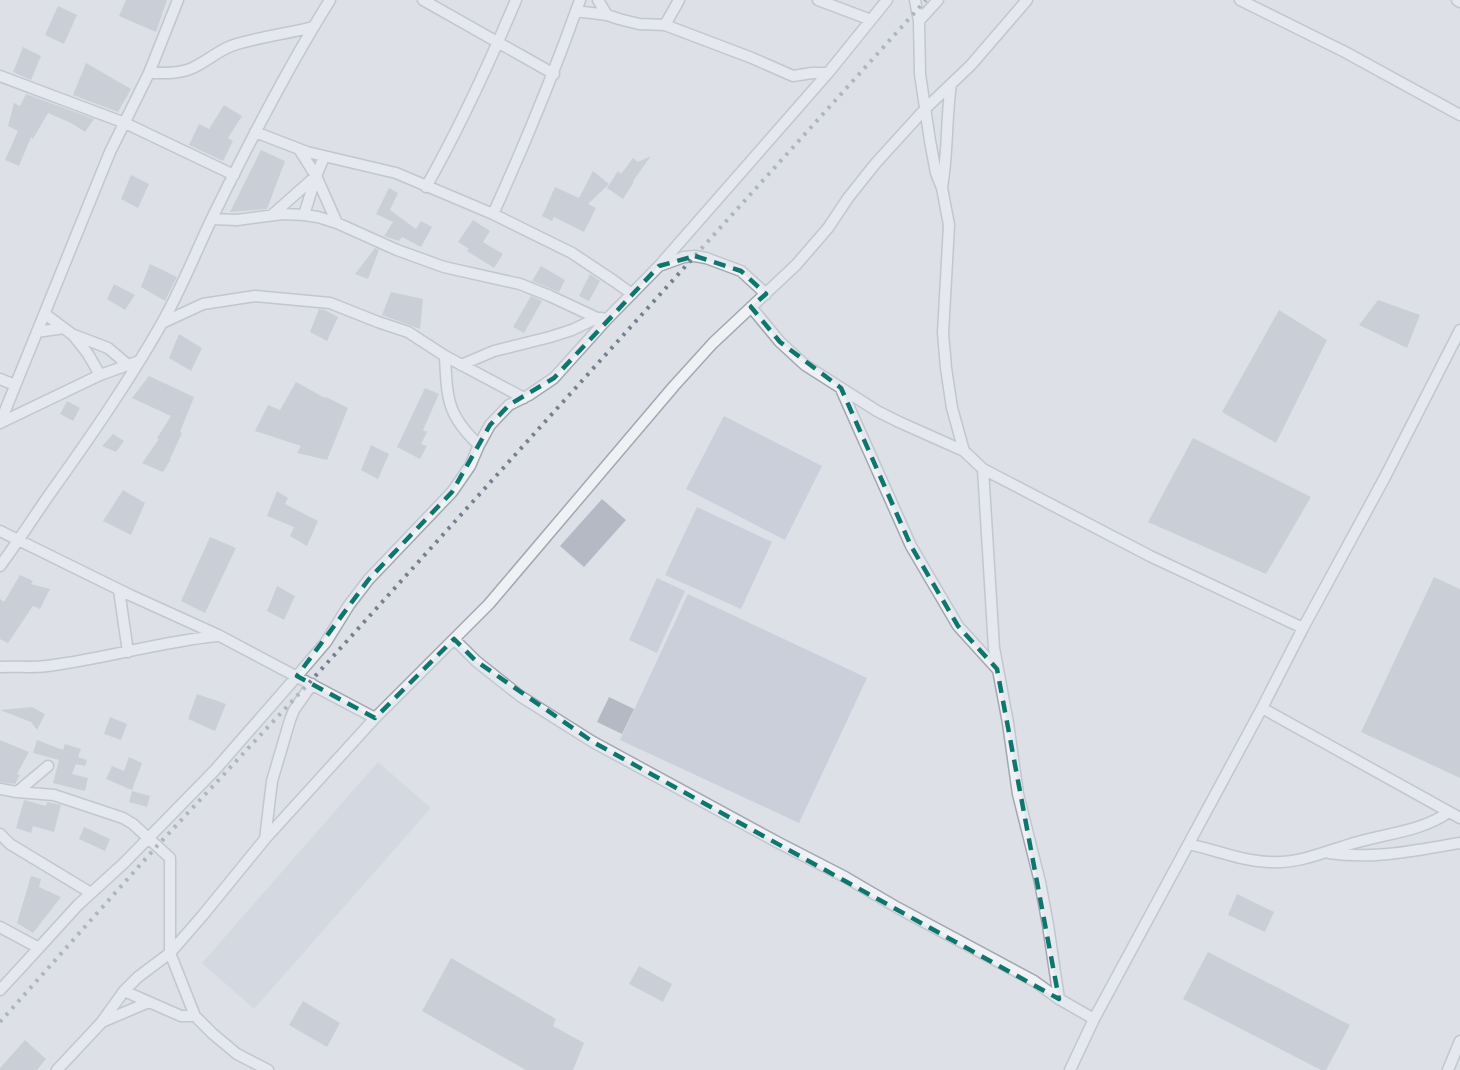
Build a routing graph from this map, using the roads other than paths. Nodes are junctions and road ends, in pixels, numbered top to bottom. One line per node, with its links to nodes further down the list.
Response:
1 (178, 0): 20 (street)
2 (330, 0): 18 (street)
3 (423, 0): 19 (street)
4 (516, 0): 19 (street)
5 (598, 0): 14 (street)
6 (679, 0): 17 (street)
7 (818, 0): 15 (street)
8 (887, 0): 15 (street)
9 (915, 0): 16 (street)
10 (938, 0): 16 (street)
11 (1027, 0): 24 (street)
12 (1240, 0): 26 (street)
13 (578, 5): 14 (street); 22 (street)
14 (607, 15): 17 (street)
15 (871, 20): 21 (street)
16 (919, 21): 25 (street)
17 (665, 25): 21 (street)
18 (313, 27): 20 (street); 28 (street)
19 (498, 43): 22 (street); 33 (street)
20 (148, 73): 27 (street)
21 (828, 73): 40 (street)
22 (554, 74): 35 (street)
23 (0, 76): 27 (street)
24 (951, 84): 25 (street); 34 (street)
25 (925, 109): 34 (street); 42 (street)
26 (1459, 112)
27 (125, 123): 31 (street); 44 (street)
28 (255, 132): 29 (street); 31 (street)
29 (298, 149): 30 (street); 32 (street)
30 (324, 157): 32 (street); 33 (street)
31 (234, 175): 38 (street)
32 (316, 176): 36 (street); 37 (street); 39 (street)
33 (426, 187): 35 (street)
34 (942, 188): 62 (street)
35 (493, 214): 41 (street)
36 (304, 215): 37 (street); 39 (street)
37 (270, 217): 38 (street)
38 (212, 219): 47 (street)
39 (337, 223): 45 (street)
40 (659, 266): 41 (street); 42 (street)
41 (632, 294): 46 (street)
42 (766, 294): 43 (street)
43 (751, 307): 59 (street); 70 (street)
44 (45, 314): 48 (street); 50 (street)
45 (597, 318): 46 (street); 54 (street)
46 (608, 318): 60 (street)
47 (162, 323): 52 (street); 53 (street)
48 (64, 327): 50 (street); 51 (street)
49 (1460, 330): 68 (street)
50 (37, 332): 58 (street)
51 (73, 335): 55 (street); 56 (street)
52 (445, 356): 54 (street); 61 (street)
53 (139, 361): 55 (street); 65 (street)
54 (461, 364): 60 (street)
55 (128, 365): 56 (street)
56 (100, 375): 58 (street)
57 (0, 379): 58 (street)
58 (15, 385)
59 (841, 388): 62 (street); 73 (street)
60 (524, 398): 61 (street)
61 (479, 445): 74 (street)
62 (964, 451): 63 (street)
63 (983, 469): 68 (street); 73 (street)
64 (0, 531): 65 (street)
65 (20, 540): 66 (street); 67 (street)
66 (0, 566)
67 (119, 590): 69 (street); 71 (street)
68 (1303, 628): 76 (street)
69 (218, 635): 71 (street); 74 (street)
70 (454, 639): 77 (street); 95 (street)
71 (128, 652): 72 (street)
72 (0, 667)
73 (997, 669): 95 (street)
74 (297, 676): 75 (street); 84 (street)
75 (312, 684): 77 (street); 85 (street)
76 (1262, 708): 81 (street); 87 (street)
77 (375, 718): 85 (street)
78 (48, 766): 80 (street)
79 (0, 789): 80 (street)
80 (17, 792): 84 (street)
81 (1449, 812): 82 (street); 88 (street)
82 (1460, 818)
83 (0, 834): 89 (street)
84 (148, 838): 89 (street); 92 (street)
85 (265, 839): 92 (street)
86 (1460, 843): 88 (street)
87 (1189, 844): 88 (street); 98 (street)
88 (1328, 852)
89 (91, 893): 91 (street)
90 (0, 927): 91 (street)
91 (39, 948): 93 (street)
92 (170, 952): 94 (street); 97 (street)
93 (2, 986)
94 (124, 991): 96 (street); 99 (street)
95 (1059, 999): 98 (street)
96 (149, 1002): 97 (street); 99 (street)
97 (195, 1016): 102 (street)
98 (1094, 1019): 103 (street)
99 (101, 1023): 101 (street)
100 (1460, 1041): 104 (street)
101 (57, 1070)
102 (268, 1070)
103 (1070, 1070)
104 (1448, 1070)

